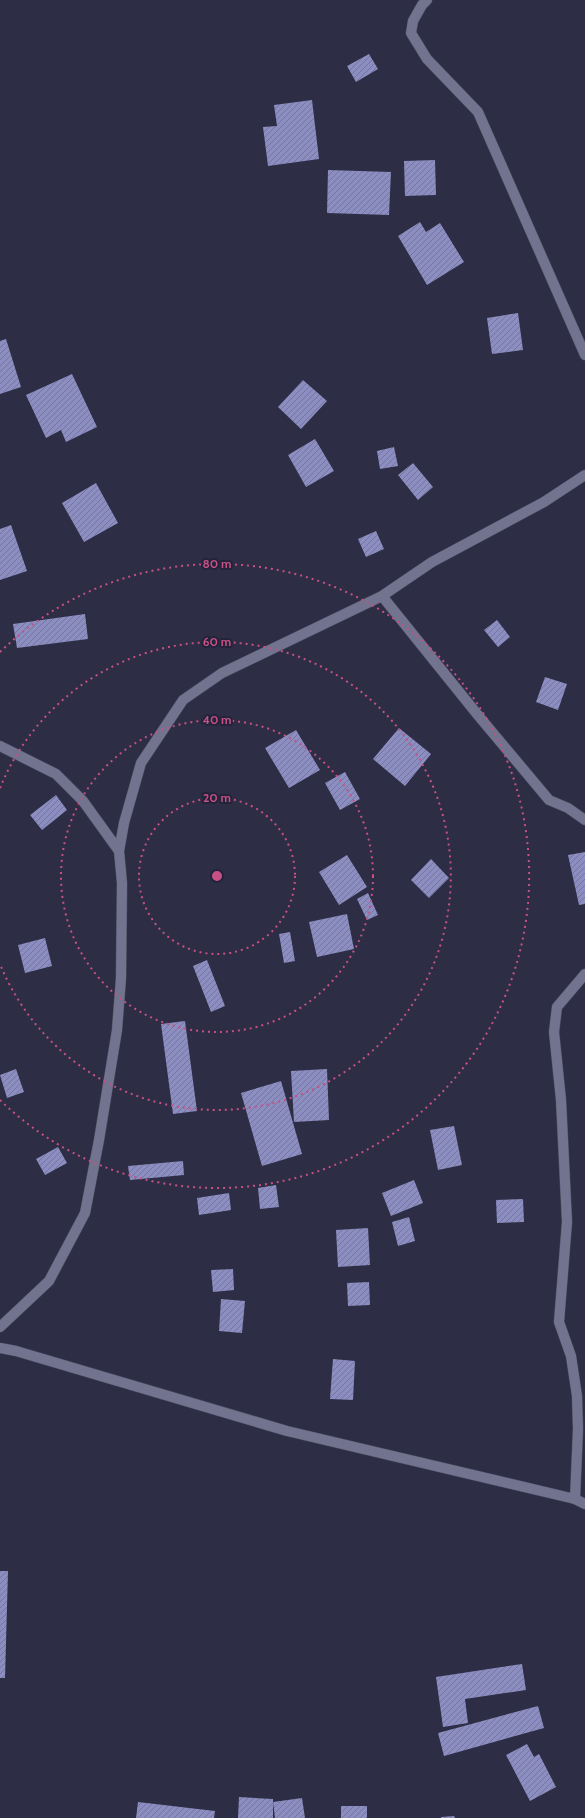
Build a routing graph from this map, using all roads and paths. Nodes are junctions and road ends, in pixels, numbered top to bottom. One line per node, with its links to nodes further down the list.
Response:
1 (427, 0): 2 (street)
2 (585, 355)
3 (585, 475): 4 (street)
4 (382, 596): 6 (street); 7 (street)
5 (0, 746): 7 (street)
6 (585, 820)
7 (119, 851): 9 (street)
8 (585, 974): 11 (street)
9 (0, 1328)
10 (0, 1348): 11 (street)
11 (575, 1500): 12 (street)
12 (585, 1504)

